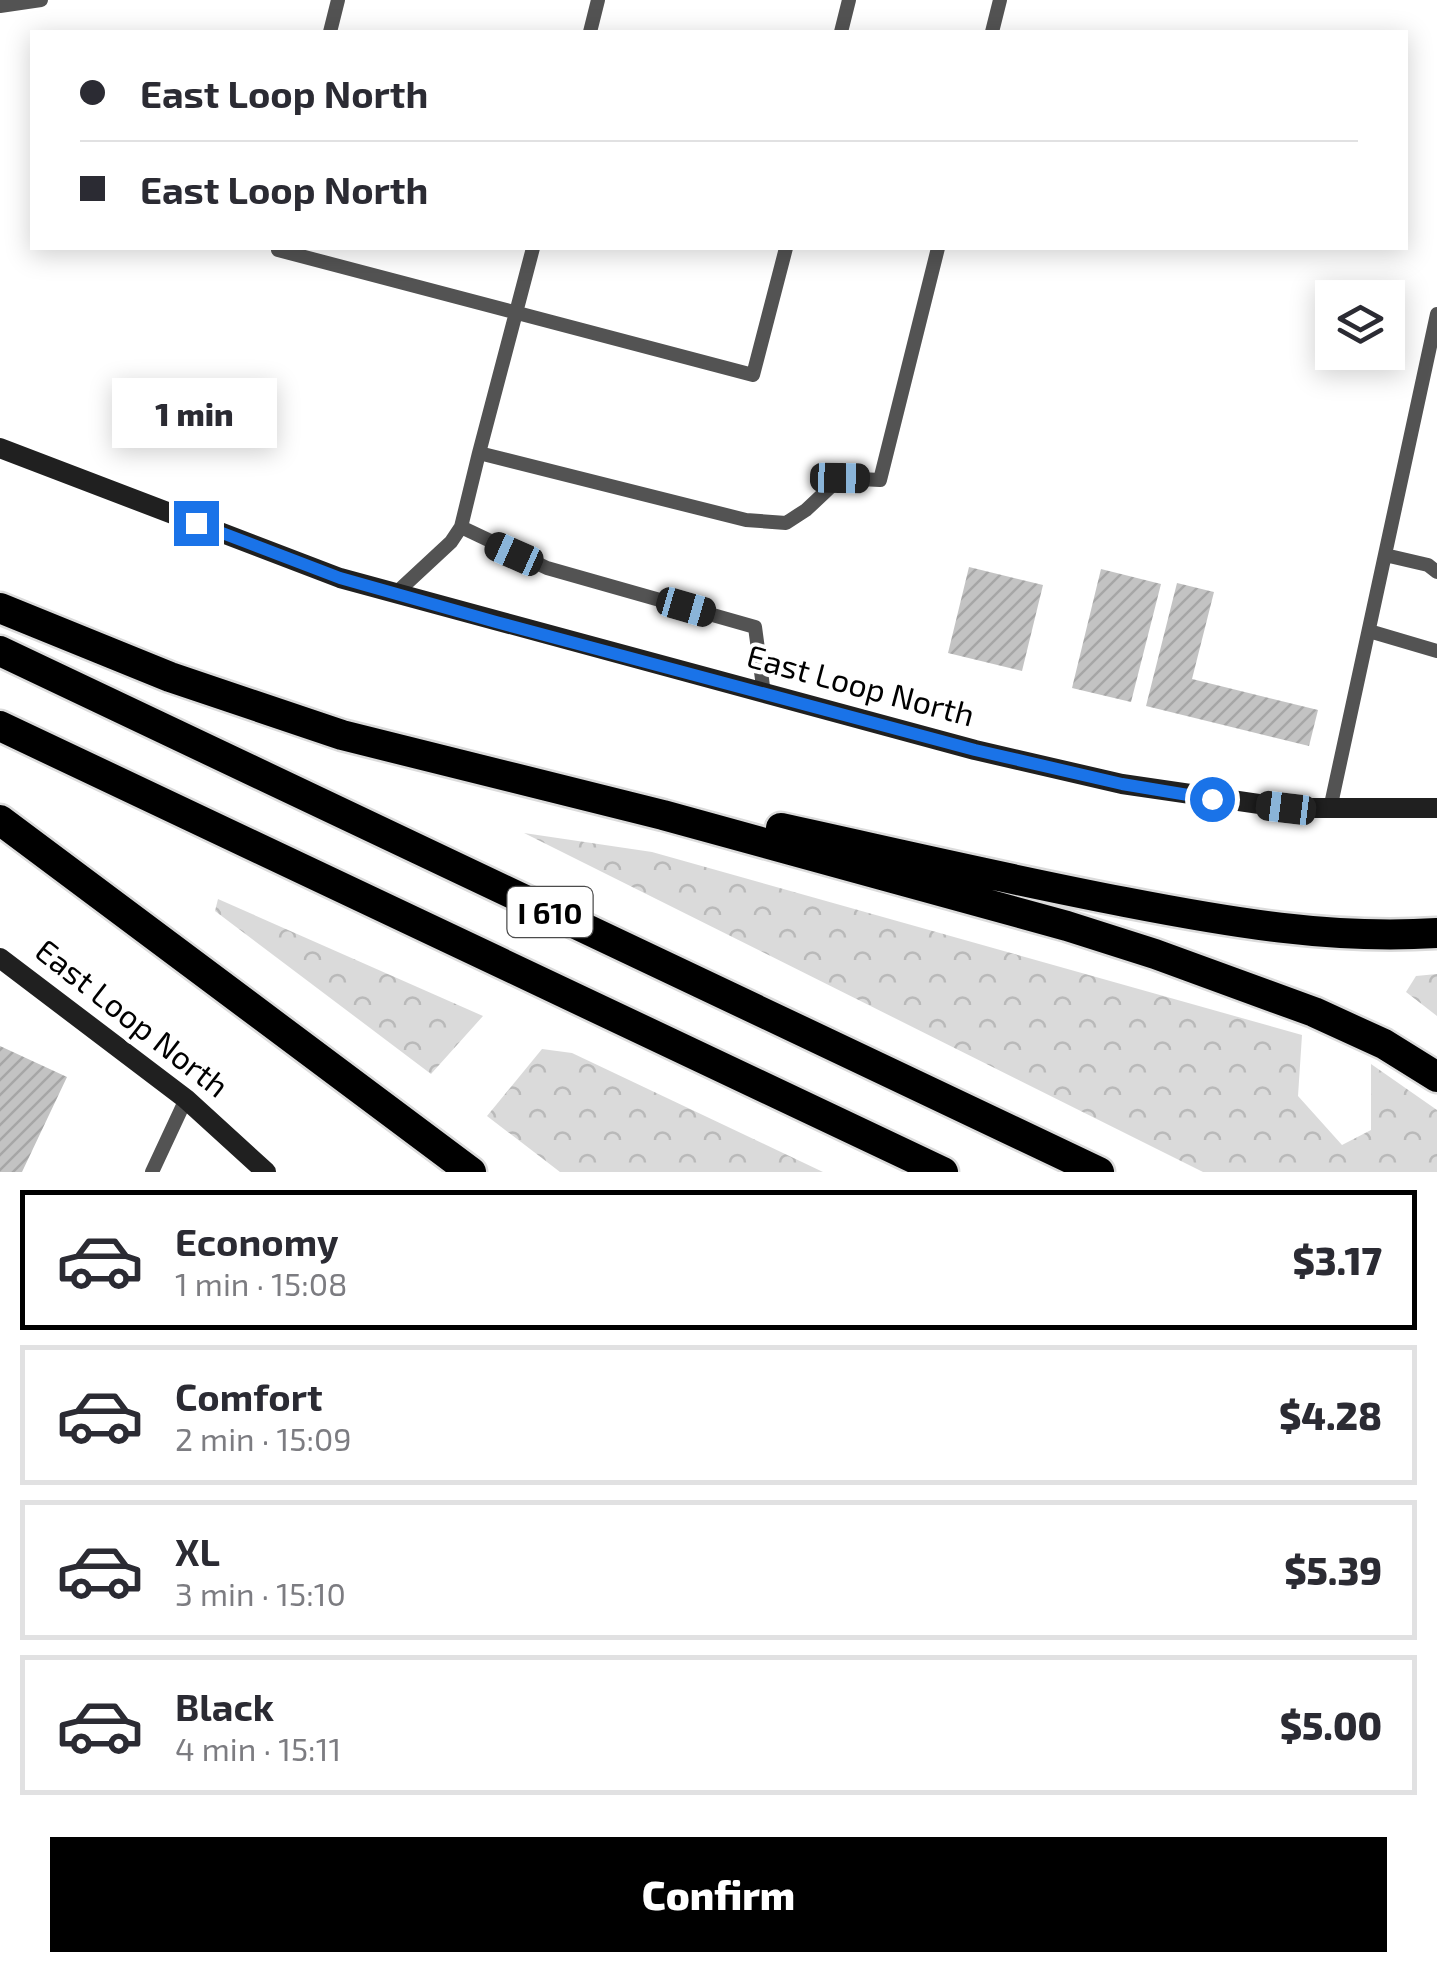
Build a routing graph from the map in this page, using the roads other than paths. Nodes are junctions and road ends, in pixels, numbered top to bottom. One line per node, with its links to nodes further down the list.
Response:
1 (41, 0): 6 (lane)
2 (338, 0): 7 (lane)
3 (598, 0): 8 (lane)
4 (849, 0): 9 (lane)
5 (1000, 0): 10 (lane)
6 (0, 6)
7 (330, 30)
8 (590, 30)
9 (842, 30)
10 (992, 30)
11 (278, 250): 15 (lane)
12 (532, 250): 15 (lane)
13 (785, 250): 15 (lane)
14 (938, 250): 18 (lane)
15 (515, 314): 18 (lane)
16 (1437, 314): 20 (lane)
17 (0, 448): 22 (main road, East Loop North)
18 (478, 453): 19 (lane)
19 (461, 527): 22 (lane); 27 (lane)
20 (1385, 556): 21 (lane); 24 (lane)
21 (1437, 572)
22 (395, 594): 27 (main road, East Loop North)
23 (0, 608): 31 (highway)
24 (1369, 630): 26 (lane); 29 (lane)
25 (0, 651): 41 (highway, I 610)
26 (1437, 651)
27 (764, 694): 29 (main road, East Loop North)
28 (0, 726): 40 (highway, I 610)
29 (1330, 808): 30 (main road, East Loop North)
30 (1437, 808)
31 (663, 815): 33 (highway); 35 (highway)
32 (0, 820): 39 (highway)
33 (1437, 933)
34 (0, 958): 36 (main road, East Loop North)
35 (1437, 1078)
36 (186, 1099): 37 (lane); 38 (main road, East Loop North)
37 (152, 1172)
38 (266, 1172)
39 (471, 1172)
40 (943, 1172)
41 (1099, 1172)

